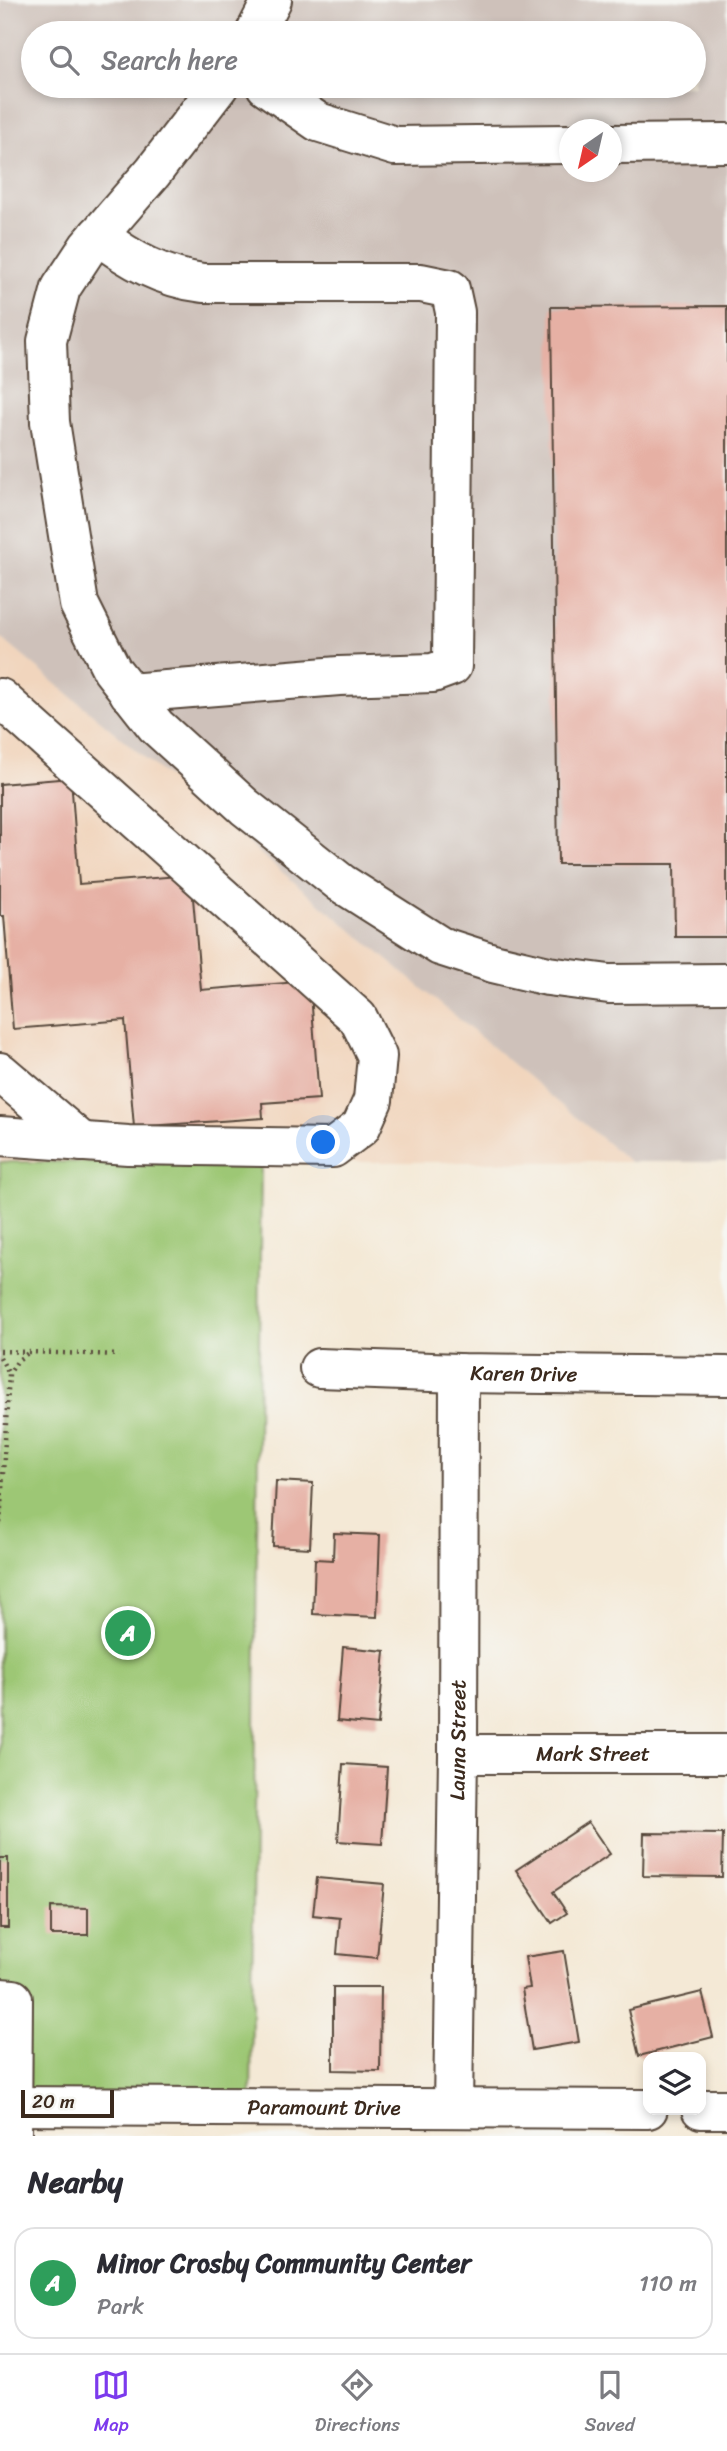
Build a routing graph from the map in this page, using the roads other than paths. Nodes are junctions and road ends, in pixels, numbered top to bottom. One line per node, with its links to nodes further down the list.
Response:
1 (272, 0): 2 (street)
2 (261, 21)
3 (210, 98): 8 (street)
4 (283, 98): 6 (street)
5 (727, 143): 7 (street)
6 (559, 144)
7 (622, 144)
8 (99, 235): 9 (street); 9 (street)
9 (130, 693): 11 (street)
10 (0, 698): 14 (street)
11 (727, 983)
12 (0, 1072): 14 (street)
13 (0, 1136): 14 (street)
14 (82, 1142)
15 (319, 1367): 16 (street, Karen Drive)
16 (459, 1373): 17 (street, Karen Drive); 18 (street, Launa Street)
17 (727, 1376)
18 (458, 1754): 19 (street, Mark Street); 21 (street, Launa Street)
19 (727, 1754)
20 (0, 1998): 25 (street)
21 (453, 2108): 22 (street, Paramount Drive); 25 (street, Paramount Drive)
22 (643, 2109)
23 (706, 2109): 24 (street)
24 (727, 2109)
25 (8, 2116)

